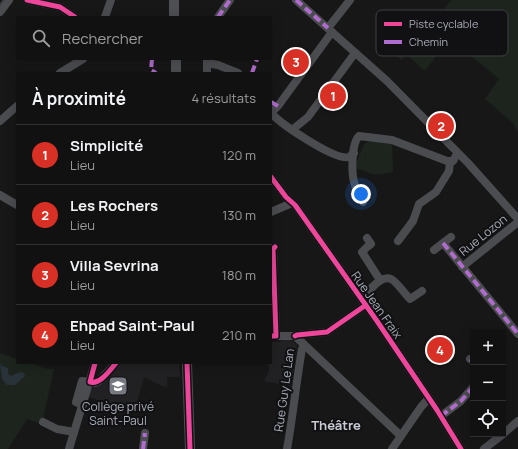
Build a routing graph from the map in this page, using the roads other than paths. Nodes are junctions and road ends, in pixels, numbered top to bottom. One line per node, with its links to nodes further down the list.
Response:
1 (10, 0): 8 (street)
2 (27, 0): 9 (street)
3 (111, 0): 10 (street)
4 (174, 0): 11 (main road)
5 (230, 0): 12 (street)
6 (296, 0): 13 (street)
7 (350, 0): 13 (street)
8 (0, 12)
9 (73, 16)
10 (105, 16)
11 (174, 16)
12 (219, 16)
13 (330, 30): 14 (street); 24 (street)
14 (355, 53): 27 (street); 29 (street)
15 (81, 60): 18 (street)
16 (176, 60): 19 (main road)
17 (207, 61): 20 (street); 21 (street)
18 (62, 72)
19 (176, 72)
20 (207, 72)
21 (236, 72)
22 (14, 108): 23 (street); 26 (street)
23 (0, 112)
24 (272, 112)
25 (272, 114): 27 (street)
26 (0, 121)
27 (292, 130): 28 (street)
28 (354, 152): 30 (street); 33 (street)
29 (457, 154): 30 (street); 37 (street)
30 (450, 162): 40 (street)
31 (272, 178): 34 (street, Rue Jean Fraix)
32 (0, 195): 35 (street)
33 (364, 202)
34 (292, 203): 36 (street); 47 (street, Rue Jean Fraix)
35 (16, 204)
36 (272, 212)
37 (518, 221): 44 (street, Rue Lozon)
38 (451, 237): 41 (street)
39 (367, 238): 45 (street)
40 (398, 241)
41 (442, 244): 43 (street); 44 (street)
42 (275, 247): 49 (street)
43 (434, 250)
44 (462, 267): 48 (street)
45 (380, 280): 46 (street); 47 (street)
46 (422, 291)
47 (364, 302): 50 (street); 57 (street, Rue Jean Fraix)
48 (518, 334)
49 (273, 336): 50 (street)
50 (294, 336): 51 (street, Rue Guy Le Lan)
51 (304, 346): 64 (street); 69 (street, Rue Guy Le Lan)
52 (95, 364): 55 (street)
53 (115, 364): 55 (street)
54 (187, 364): 68 (main road)
55 (90, 382): 62 (street)
56 (470, 390): 58 (street)
57 (429, 398): 58 (street, Rue Jean Fraix); 64 (street)
58 (441, 416): 71 (street, Rue Jean Fraix)
59 (518, 421): 61 (street)
60 (43, 422): 62 (street)
61 (506, 431)
62 (74, 432): 66 (street)
63 (145, 433): 67 (street)
64 (401, 436): 70 (street)
65 (499, 437): 72 (street)
66 (69, 449)
67 (143, 449)
68 (190, 449)
69 (287, 449)
70 (392, 449)
71 (461, 449)
72 (484, 449)

